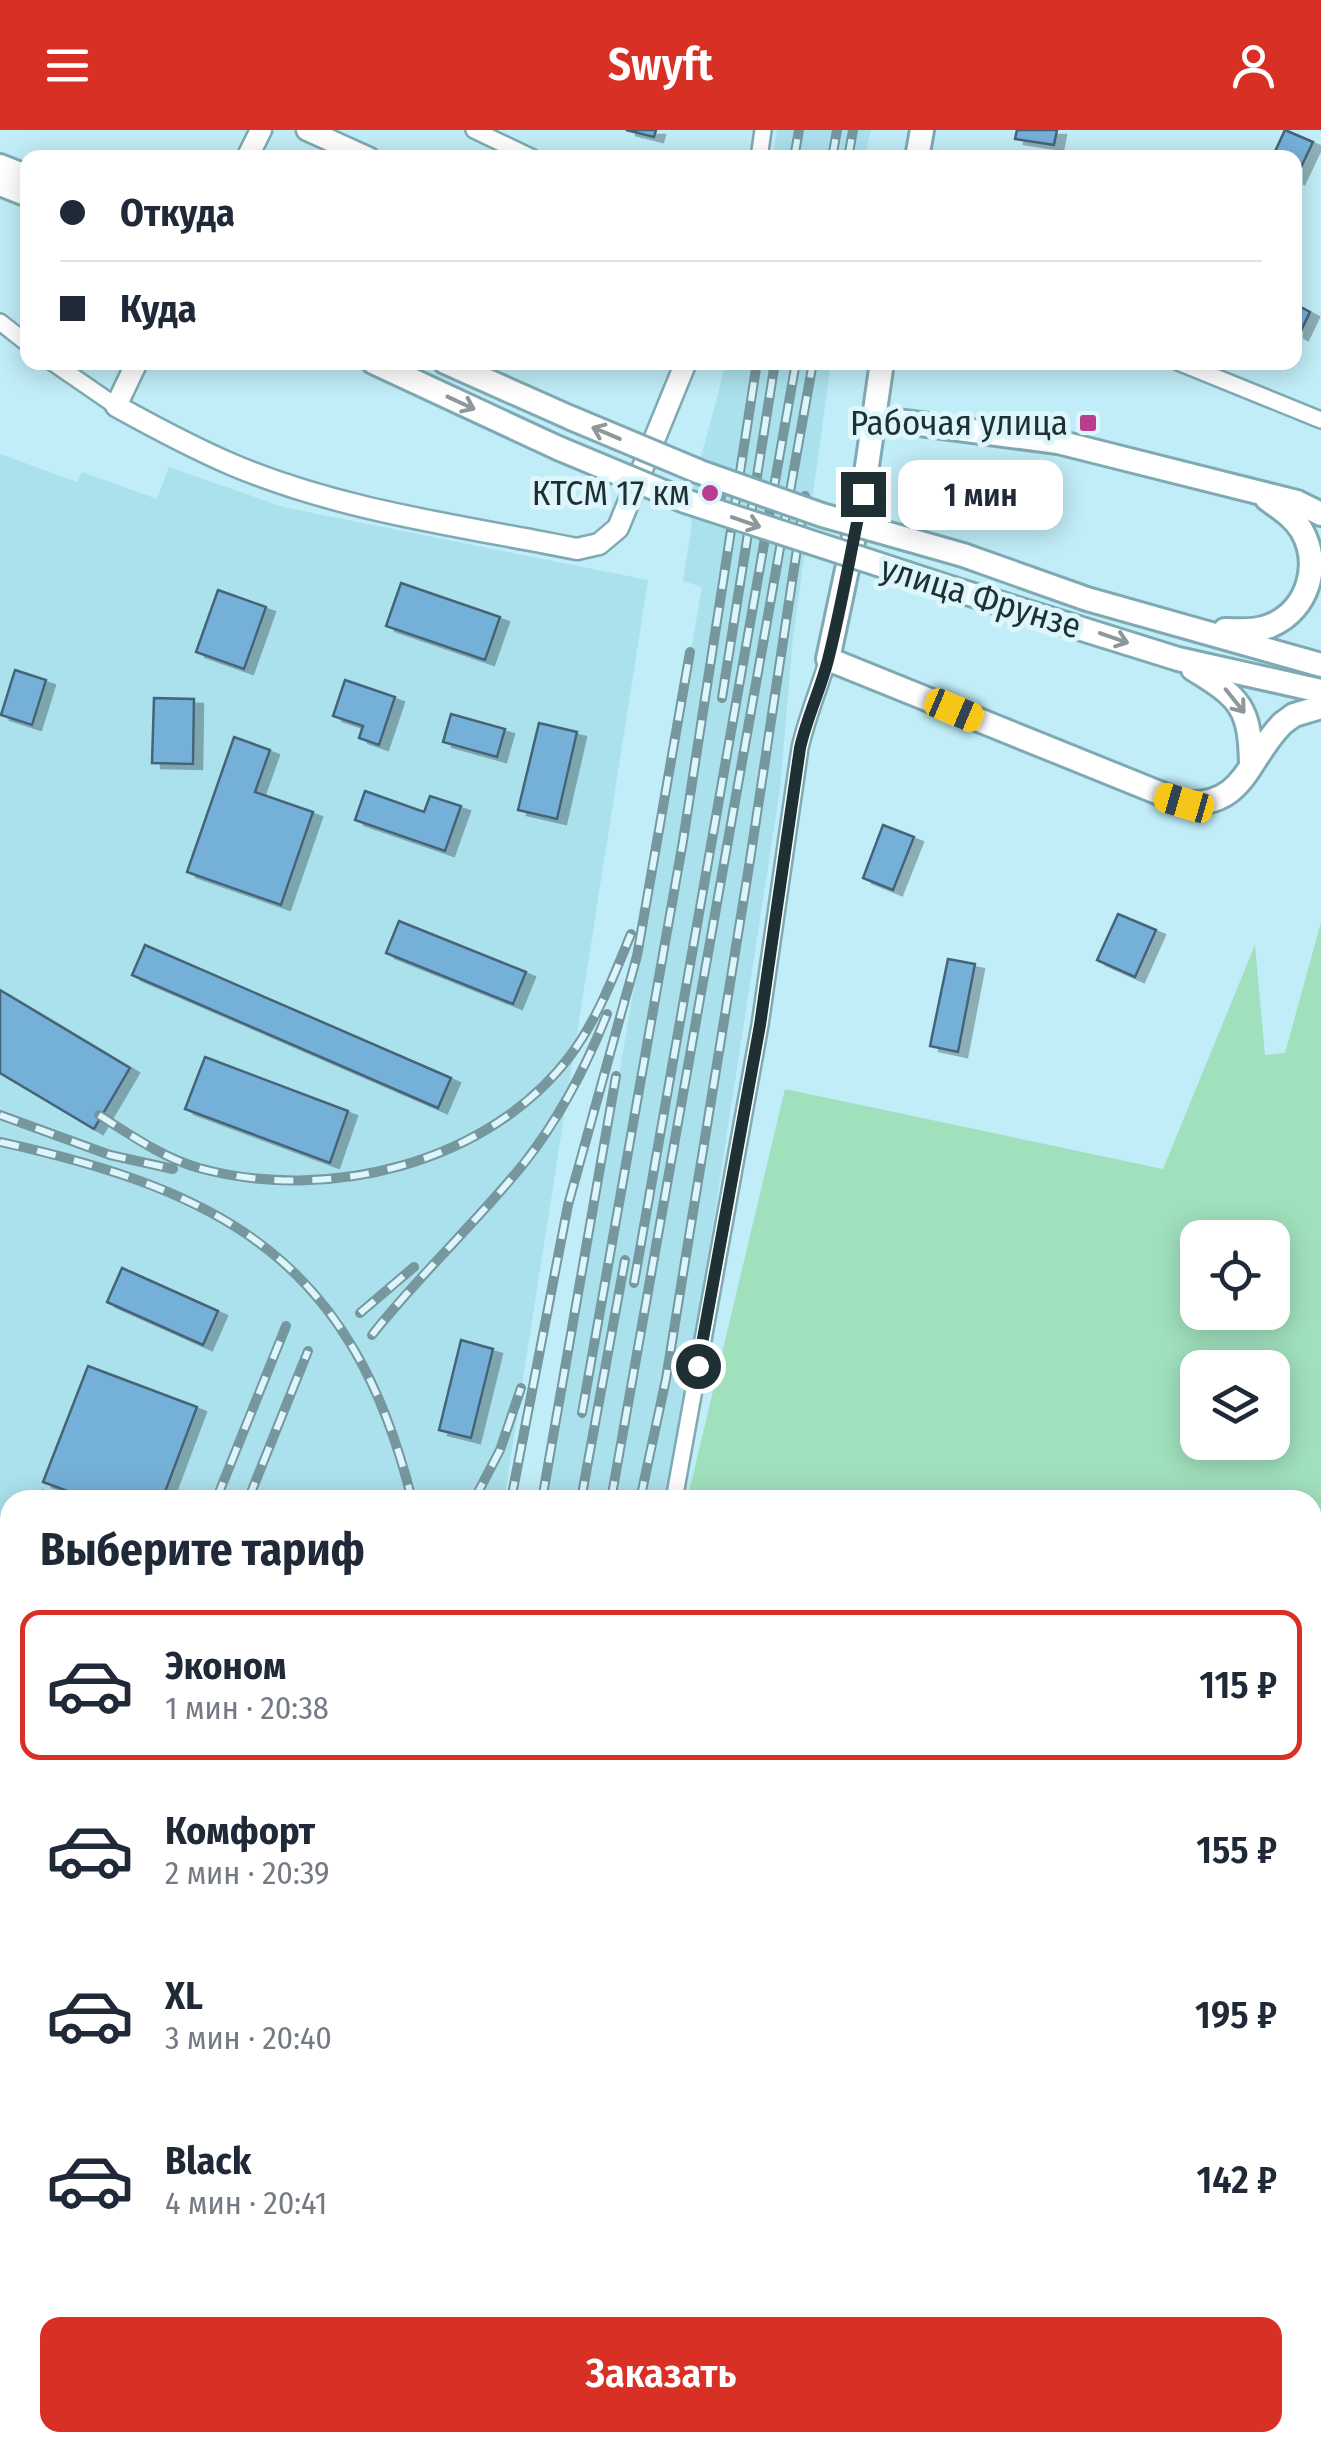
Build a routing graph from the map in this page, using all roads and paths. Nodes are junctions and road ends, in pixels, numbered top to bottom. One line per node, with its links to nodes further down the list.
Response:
1 (308, 130): 3 (street)
2 (474, 130): 4 (street)
3 (352, 150)
4 (516, 150)
5 (0, 322): 6 (street)
6 (20, 338)
7 (64, 370): 14 (street)
8 (133, 370): 14 (street)
9 (390, 370): 21 (main road, улица Фрунзе, one-way to 21, bridge)
10 (464, 370): 19 (main road, улица Фрунзе, one-way to 10, bridge)
11 (683, 370): 14 (street)
12 (881, 370): 15 (main road)
13 (1198, 370): 16 (street)
14 (116, 406)
15 (874, 418): 17 (main road); 20 (main road)
16 (1321, 420)
17 (1260, 494): 18 (main road); 19 (main road)
18 (1321, 514)
19 (1191, 630): 22 (main road, улица Фрунзе)
20 (828, 659): 25 (main road); 26 (street)
21 (1178, 660): 23 (main road, улица Фрунзе); 25 (main road, one-way to 25)
22 (1321, 665)
23 (1321, 691)
24 (1321, 707): 25 (main road)
25 (1250, 769)
26 (676, 1490)

